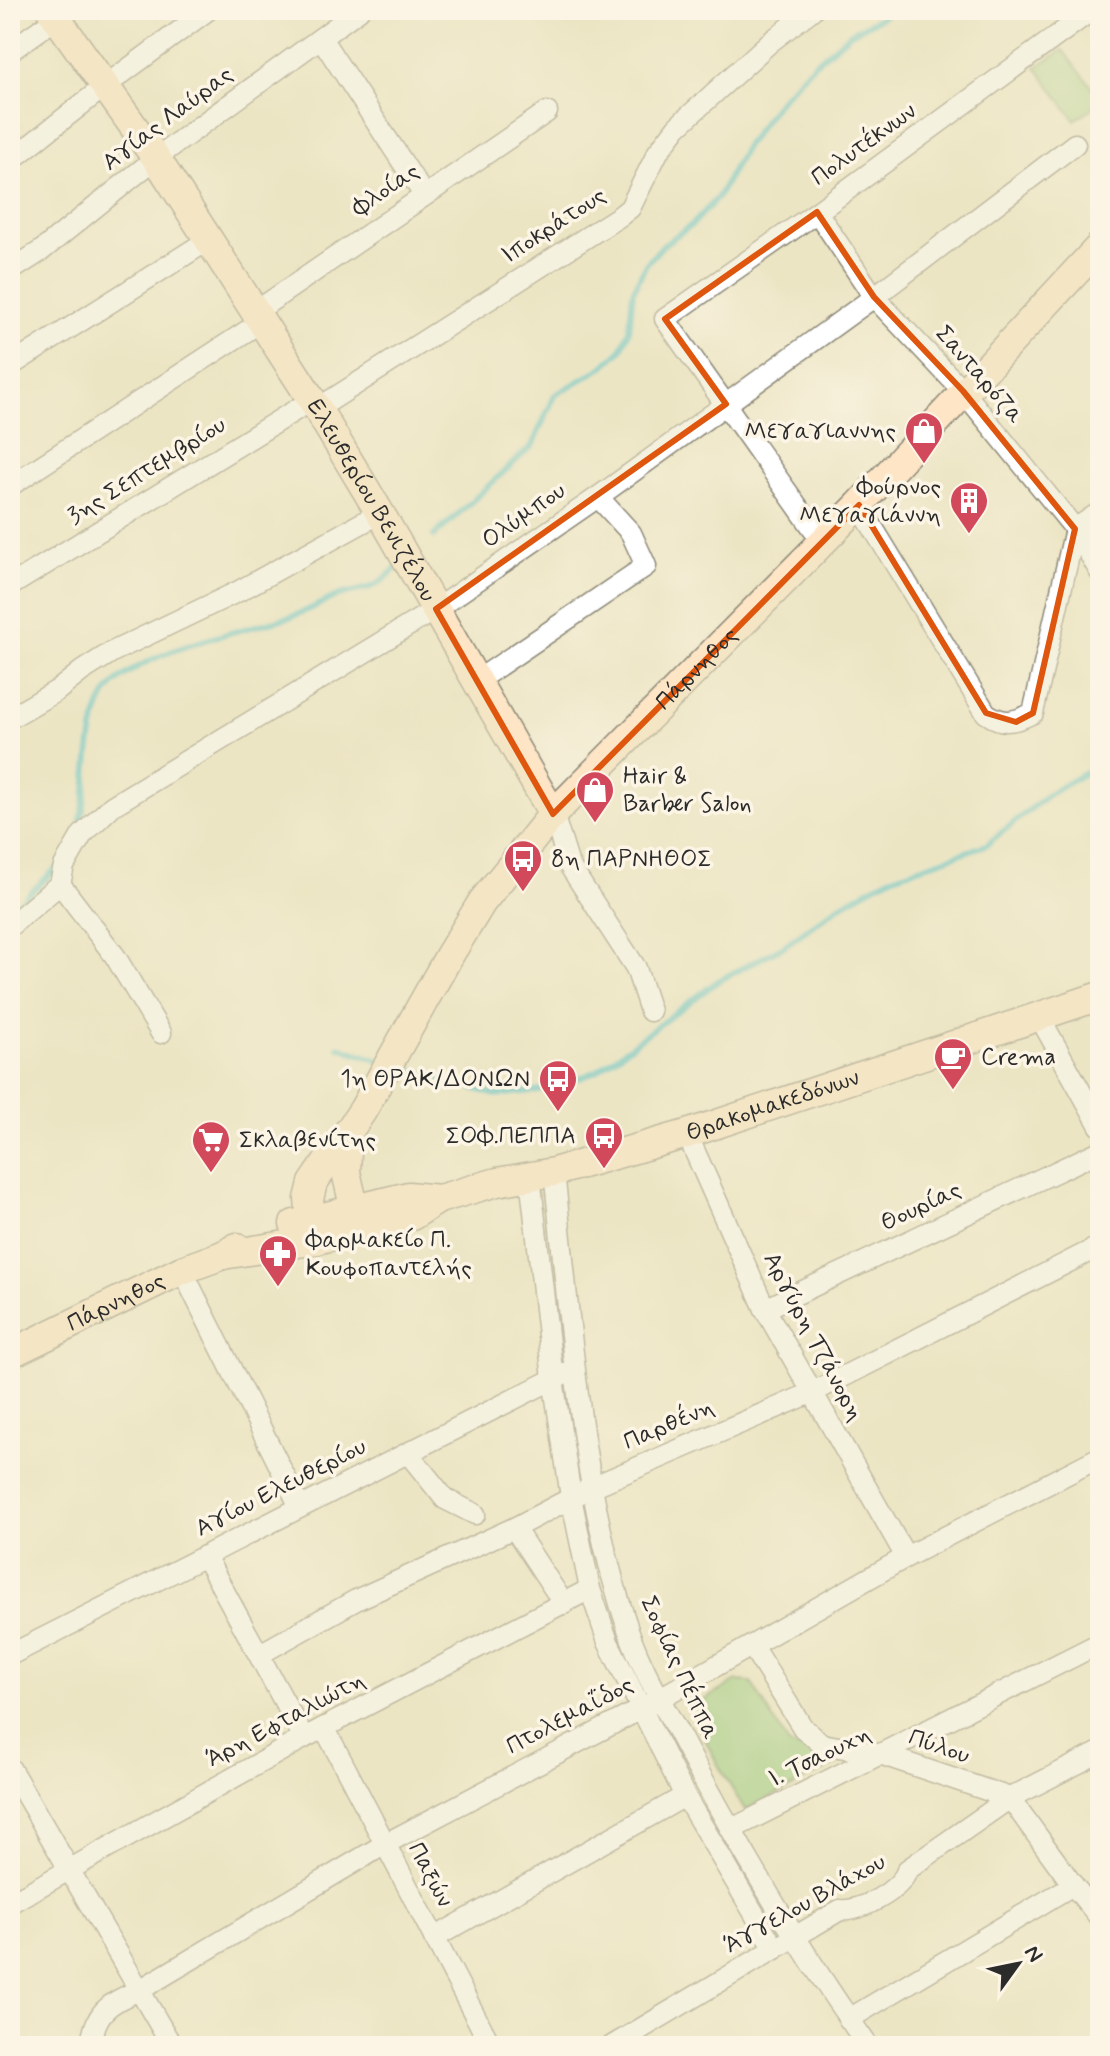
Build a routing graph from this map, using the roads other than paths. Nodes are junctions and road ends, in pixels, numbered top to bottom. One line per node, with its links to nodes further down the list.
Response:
1 (208, 10): 8 (street)
2 (359, 10): 6 (street, Αγίας Λαύρας)
3 (812, 10): 23 (street, Ιποκράτους)
4 (1092, 10): 14 (street, Πολυτέκνων)
5 (58, 13): 7 (street); 8 (main road, Ελευθερίου Βενιζέλου)
6 (321, 38): 11 (street, Αγίας Λαύρας); 13 (street)
7 (10, 51)
8 (105, 86): 11 (main road, Ελευθερίου Βενιζέλου); 12 (street)
9 (547, 112): 13 (street, Φλοίας)
10 (1075, 144): 18 (street, Ολύμπου)
11 (156, 158): 15 (main road, Ελευθερίου Βενιζέλου); 17 (street, Αγίας Λαύρας)
12 (10, 161)
13 (424, 195): 19 (street, Φλοίας)
14 (817, 212): 18 (street, Σανταρόζα); 22 (street, Πολυτέκνων)
15 (210, 239): 19 (main road, Ελευθερίου Βενιζέλου); 20 (street)
16 (1100, 246): 21 (main road, Πάρνηθος)
17 (10, 271)
18 (874, 297): 21 (street, Σανταρόζα); 22 (street, Ολύμπου)
19 (258, 316): 23 (main road, Ελευθερίου Βενιζέλου); 24 (street, Φλοίας)
20 (10, 366)
21 (963, 391): 26 (main road, Πάρνηθος); 29 (street, Σανταρόζα)
22 (726, 404): 25 (street, Ολύμπου); 30 (street)
23 (314, 405): 28 (main road, Ελευθερίου Βενιζέλου); 32 (street, 3ης Σεπτεμβρίου)
24 (10, 486)
25 (598, 497): 33 (street, Ολύμπου); 34 (street)
26 (859, 505): 29 (street); 30 (main road, Πάρνηθος)
27 (1100, 512): 29 (street)
28 (380, 513): 33 (main road, Ελευθερίου Βενιζέλου); 35 (street)
29 (1075, 529): 31 (street, Σανταρόζα)
30 (822, 541): 36 (main road, Πάρνηθος)
31 (1100, 572)
32 (10, 586)
33 (436, 609): 34 (main road, Ελευθερίου Βενιζέλου); 37 (street, Ολύμπου)
34 (478, 680): 36 (main road, Ελευθερίου Βενιζέλου)
35 (10, 718)
36 (553, 814): 40 (street, Ελευθερίου Βενιζέλου); 44 (main road, Πάρνηθος)
37 (60, 884): 38 (street, Ολύμπου); 42 (street)
38 (10, 926)
39 (1100, 996): 41 (main road, Θρακομακεδόνων)
40 (650, 1011)
41 (1040, 1018): 43 (street); 45 (main road, Θρακομακεδόνων)
42 (161, 1033)
43 (1100, 1126)
44 (348, 1134): 48 (main road, Πάρνηθος); 49 (main road, Πάρνηθος)
45 (687, 1134): 47 (main road, Θρακομακεδόνων); 52 (street, Αργύρη Τζάνορη)
46 (1100, 1151): 52 (street, Θουρίας)
47 (542, 1174): 48 (main road, Θρακομακεδόνων); 54 (street, Σοφίας Πέππα); 55 (street, Σοφίας Πέππα)
48 (357, 1218): 49 (main road, Πάρνηθος)
49 (314, 1229): 51 (main road, Πάρνηθος)
50 (1100, 1246): 56 (street, Παρθένη)
51 (182, 1270): 53 (main road, Πάρνηθος); 61 (street)
52 (765, 1309): 56 (street, Αργύρη Τζάνορη)
53 (10, 1354)
54 (576, 1367): 55 (street, Αγίου Ελευθερίου); 59 (street, Σοφίας Πέππα)
55 (553, 1379): 57 (street, Αγίου Ελευθερίου); 60 (street, Σοφίας Πέππα)
56 (811, 1393): 59 (street, Παρθένη); 65 (street, Αργύρη Τζάνορη)
57 (408, 1453): 61 (street, Αγίου Ελευθερίου); 62 (street)
58 (1100, 1457): 65 (street, Πτολεμαΐδος)
59 (592, 1487): 60 (street, Παρθένη); 72 (street, Σοφίας Πέππα)
60 (571, 1497): 63 (street, Παρθένη); 66 (street, Σοφίας Πέππα)
61 (300, 1507): 64 (street, Αγίου Ελευθερίου)
62 (475, 1514)
63 (514, 1528): 67 (street); 70 (street, Παρθένη)
64 (205, 1556): 70 (street); 71 (street, Αγίου Ελευθερίου)
65 (906, 1557): 69 (street, Πτολεμαΐδος)
66 (590, 1589): 67 (street, Άρη Εφταλιώτη); 73 (street, Σοφίας Πέππα)
67 (564, 1604): 74 (street, Άρη Εφταλιώτη)
68 (1100, 1643): 77 (street, Ι. Τσαουχη)
69 (752, 1646): 72 (street, Πτολεμαΐδος); 77 (street, Πύλου)
70 (260, 1654): 75 (street)
71 (10, 1655)
72 (660, 1698): 73 (street, Πτολεμαΐδος); 81 (street, Σοφίας Πέππα)
73 (641, 1709): 79 (street, Σοφίας Πέππα); 82 (street, Πτολεμαΐδος)
74 (324, 1727): 75 (street, Άρη Εφταλιώτη); 82 (street, Παξών)
75 (304, 1738): 83 (street, Άρη Εφταλιώτη)
76 (1100, 1752): 80 (street, Άγγελου Βλάχου)
77 (883, 1755): 80 (street, Πύλου); 81 (street, Ι. Τσαουχη)
78 (10, 1768): 83 (street)
79 (685, 1796): 88 (street); 89 (street, Σοφίας Πέππα)
80 (1010, 1798): 84 (street); 87 (street, Άγγελου Βλάχου)
81 (732, 1829): 87 (street, Σοφίας Πέππα)
82 (385, 1844): 88 (street, Παξών); 90 (street, Πτολεμαΐδος)
83 (69, 1868): 85 (street, Άρη Εφταλιώτη); 90 (street)
84 (1073, 1885): 86 (street); 91 (street)
85 (10, 1903)
86 (1100, 1918)
87 (797, 1937): 89 (street, Άγγελου Βλάχου); 91 (street, Σοφίας Πέππα)
88 (434, 1938): 94 (street, Παξών)
89 (775, 1949): 95 (street, Άγγελου Βλάχου)
90 (138, 1991): 92 (street, Πτολεμαΐδος); 93 (street)
91 (849, 2019): 96 (street, Σοφίας Πέππα)
92 (91, 2046)
93 (172, 2046)
94 (491, 2046)
95 (612, 2046)
96 (868, 2046)

